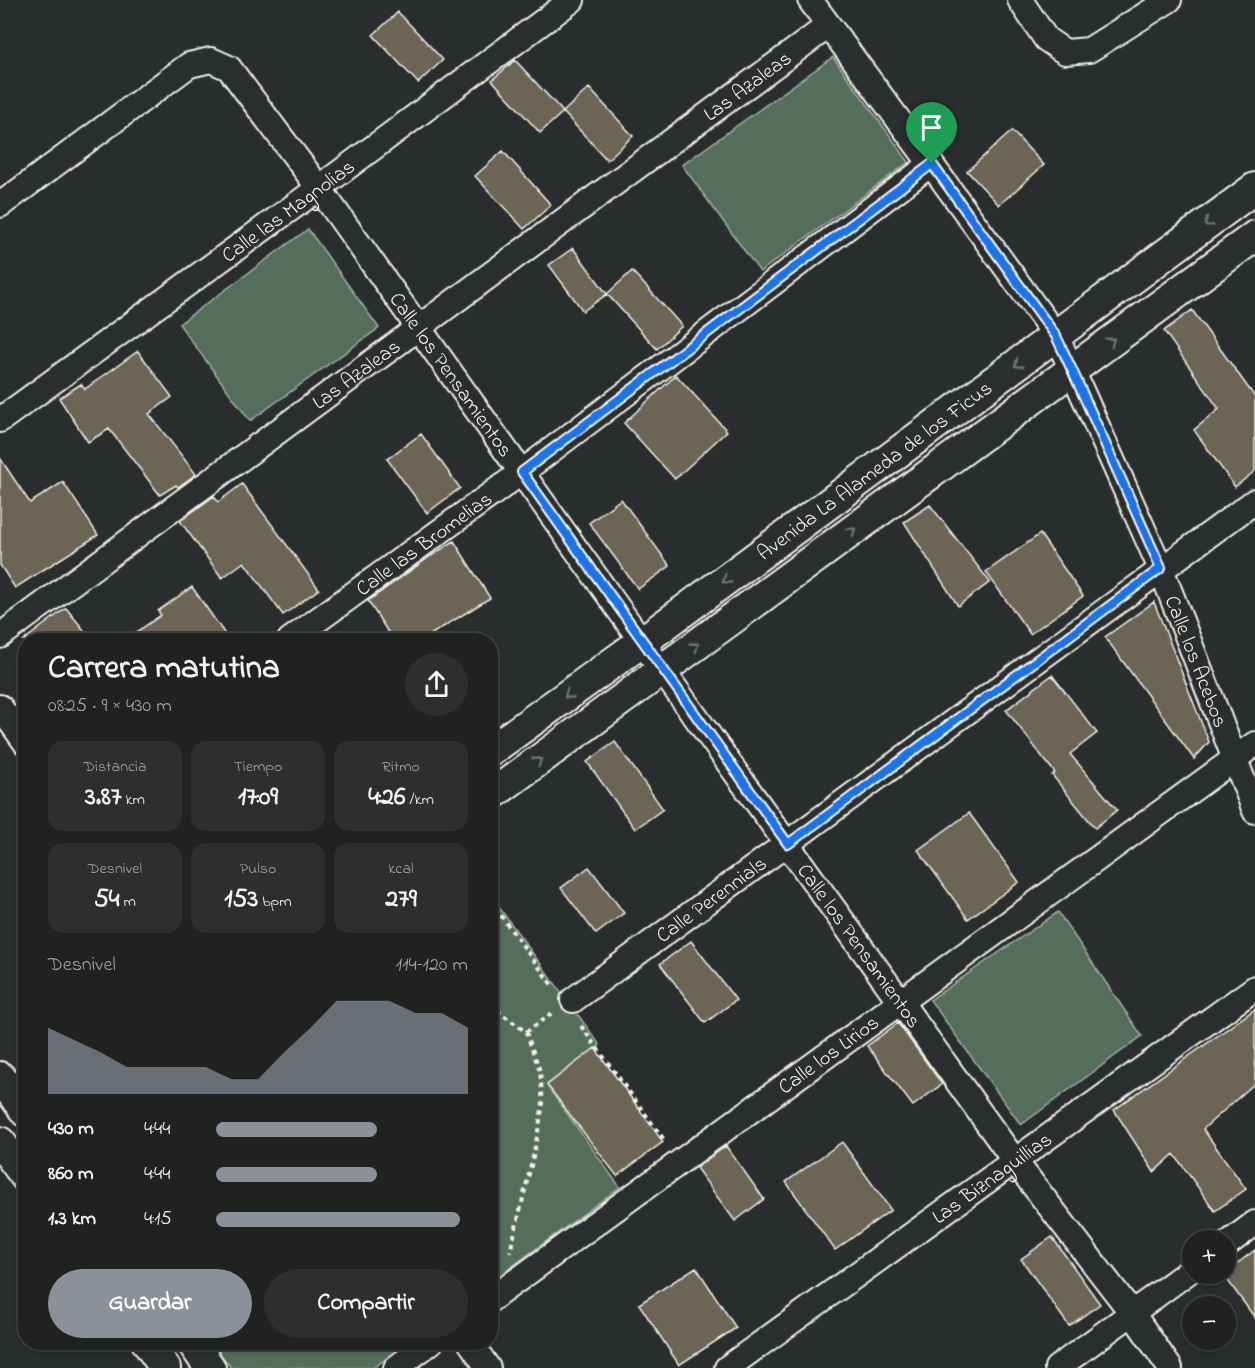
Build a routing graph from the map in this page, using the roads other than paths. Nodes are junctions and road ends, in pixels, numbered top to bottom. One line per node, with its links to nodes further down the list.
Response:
1 (572, 0): 7 (street, Calle las Magnolias)
2 (810, 0): 5 (street, Calle los Acebos)
3 (1020, 0): 4 (street)
4 (1169, 0)
5 (828, 26): 6 (street, Calle los Acebos); 11 (street, Las Azaleas)
6 (932, 164): 12 (street, Calle los Acebos); 15 (street, Calle las Bromelias)
7 (319, 188): 9 (street, Calle los Pensamientos); 11 (street, Calle los Pensamientos); 14 (street, Calle las Magnolias)
8 (1255, 188): 12 (street, Avenida La Alameda de los Ficus, one-way to 12)
9 (0, 205)
10 (1255, 236): 13 (street, Avenida La Alameda de los Ficus, one-way to 10)
11 (418, 327): 15 (street, Calle los Pensamientos); 19 (street, Las Azaleas)
12 (1056, 336): 13 (street, Calle los Acebos); 20 (street, Avenida La Alameda de los Ficus, one-way to 20)
13 (1072, 370): 17 (street, Calle los Acebos); 21 (street, Avenida La Alameda de los Ficus, one-way to 13)
14 (0, 420)
15 (522, 472): 18 (street, Calle las Bromelias); 20 (street, Calle los Pensamientos)
16 (1255, 501): 17 (street, Calle Perennials)
17 (1161, 568): 26 (street, Calle los Acebos); 29 (street, Calle Perennials)
18 (300, 633)
19 (0, 636)
20 (643, 641): 21 (street, Calle los Pensamientos); 25 (street, Avenida La Alameda de los Ficus, one-way to 25)
21 (662, 670): 27 (street, Avenida La Alameda de los Ficus, one-way to 21); 29 (street, Calle los Pensamientos)
22 (0, 707): 23 (street)
23 (18, 732)
24 (1255, 744): 26 (street, Calle los Lirios)
25 (498, 745)
26 (1236, 759): 28 (street, Calle los Acebos); 31 (street, Calle los Lirios)
27 (498, 790)
28 (1255, 811)
29 (788, 844): 31 (street, Calle los Pensamientos); 32 (street, Calle Perennials)
30 (1255, 988): 34 (street, Las Biznaguillias)
31 (900, 1001): 34 (street, Calle los Pensamientos); 39 (street, Calle los Lirios)
32 (565, 1005)
33 (8, 1147): 35 (street)
34 (1014, 1160): 40 (street, Calle los Pensamientos); 49 (street, Las Biznaguillias)
35 (18, 1164)
36 (1255, 1223): 37 (street)
37 (1236, 1237)
38 (1182, 1276): 40 (street)
39 (498, 1293)
40 (1132, 1313): 50 (street); 51 (street, Calle los Pensamientos)
41 (153, 1350): 45 (street)
42 (198, 1350): 46 (street)
43 (420, 1350): 47 (street)
44 (476, 1350): 48 (street)
45 (165, 1368)
46 (210, 1368)
47 (396, 1368)
48 (488, 1368)
49 (727, 1368)
50 (1057, 1368)
51 (1170, 1368)

